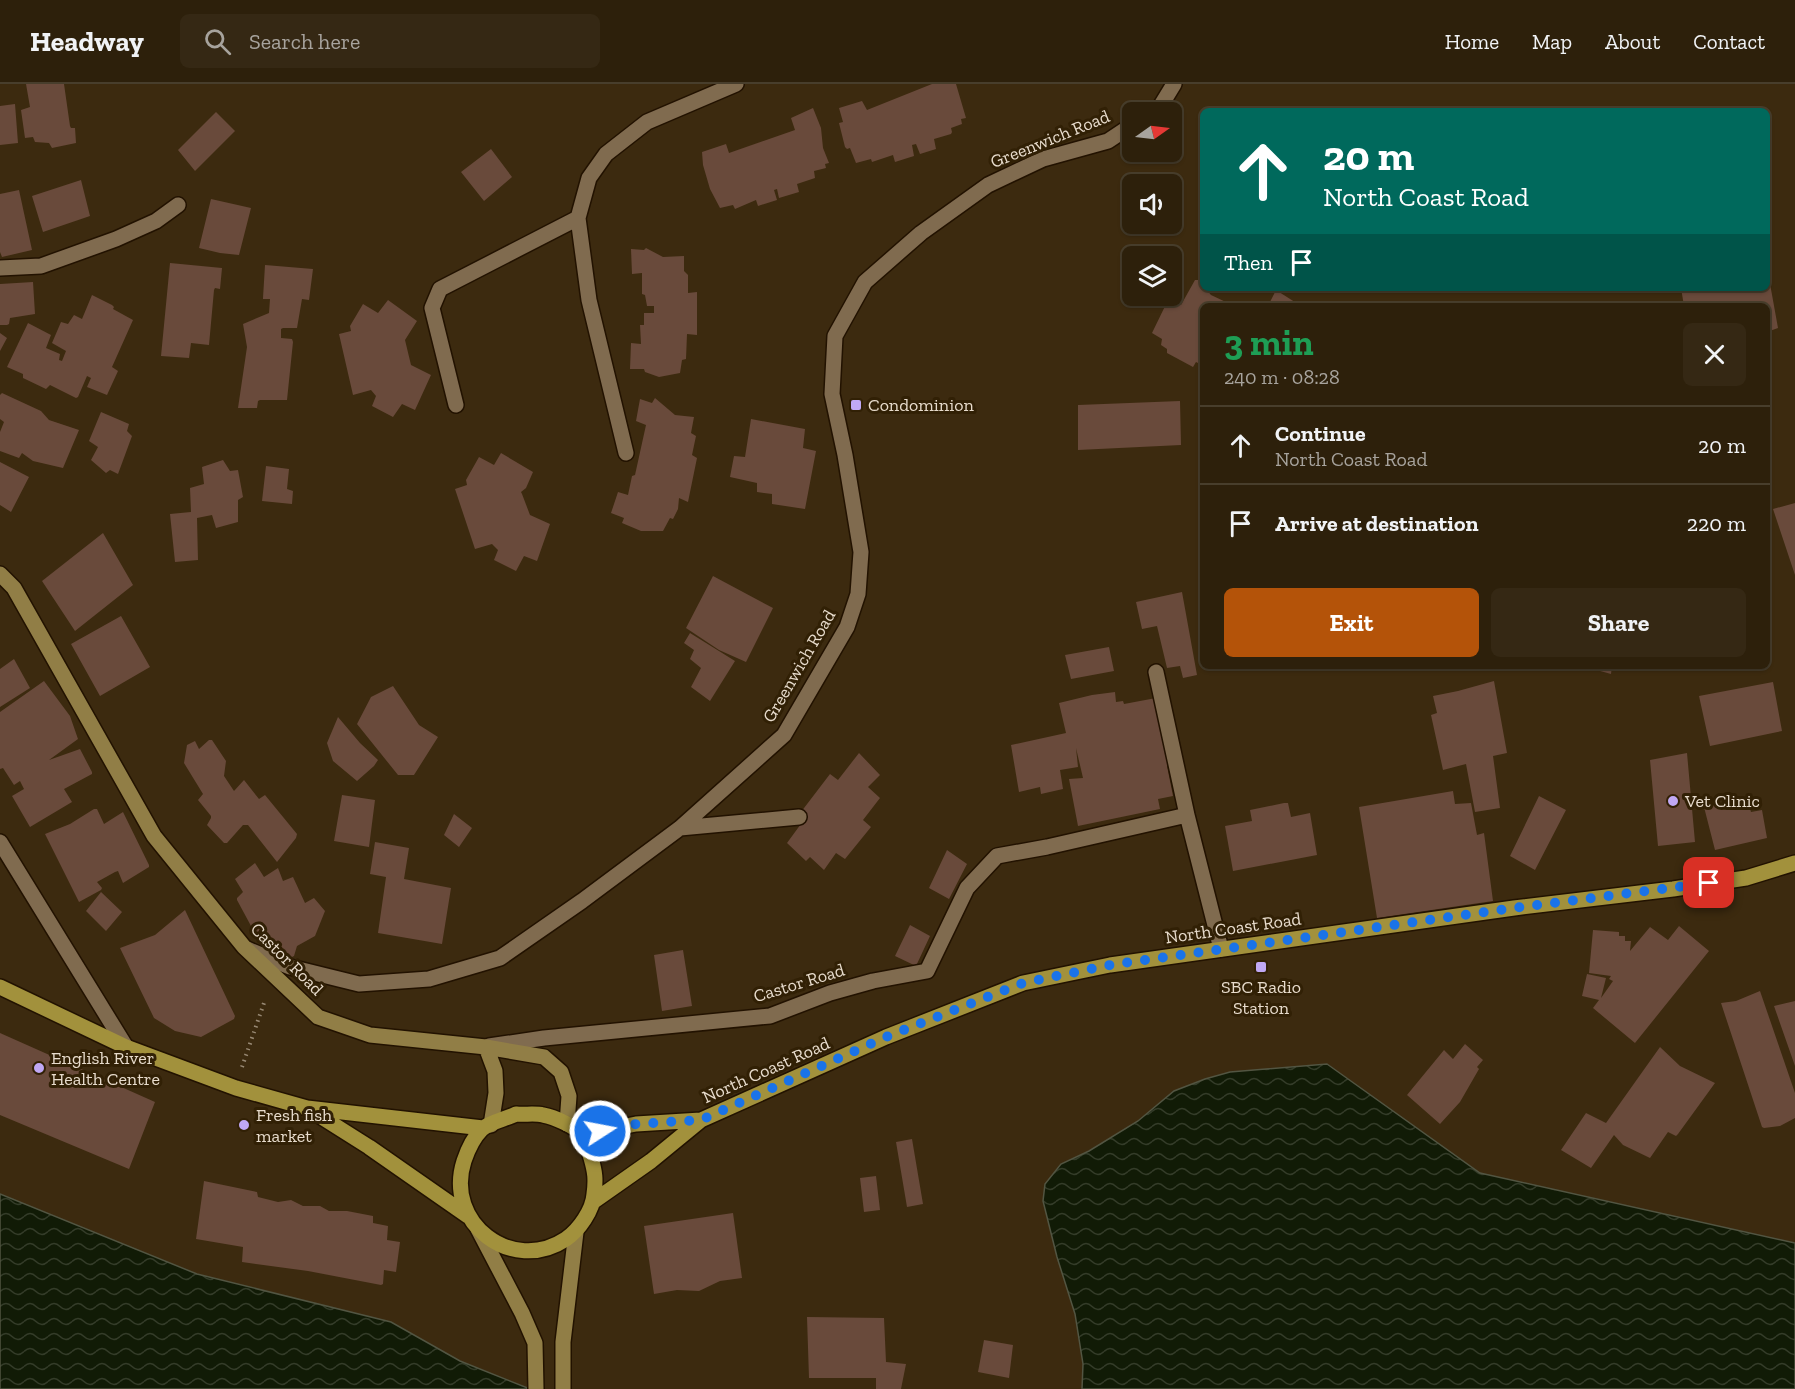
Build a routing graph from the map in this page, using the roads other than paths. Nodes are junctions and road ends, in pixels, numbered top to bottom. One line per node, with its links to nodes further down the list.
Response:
1 (736, 84): 6 (street)
2 (1174, 84): 3 (street)
3 (1163, 102)
4 (1122, 132): 14 (street, Greenwich Road)
5 (178, 205): 7 (street)
6 (578, 218): 8 (street); 9 (street)
7 (0, 268)
8 (456, 405)
9 (626, 453)
10 (0, 574): 17 (street, Castor Road)
11 (1156, 672): 12 (street)
12 (1187, 815): 18 (street); 21 (street, Castor Road)
13 (800, 817): 14 (street)
14 (680, 828): 17 (street, Greenwich Road)
15 (0, 843): 20 (street)
16 (1795, 863): 18 (main road, North Coast Road)
17 (244, 947): 21 (street, Castor Road)
18 (1221, 949): 23 (main road, North Coast Road)
19 (0, 987): 20 (main road)
20 (126, 1047): 22 (main road)
21 (486, 1047): 24 (street); 25 (street)
22 (307, 1108): 25 (main road); 28 (main road)
23 (701, 1120): 26 (main road); 27 (main road)
24 (567, 1124): 25 (main road); 26 (main road)
25 (487, 1126): 28 (main road)
26 (582, 1135): 27 (main road)
27 (594, 1201): 30 (main road)
28 (468, 1216): 29 (main road)
29 (478, 1229): 30 (main road); 31 (street)
30 (576, 1232): 32 (street)
31 (536, 1389)
32 (562, 1389)

